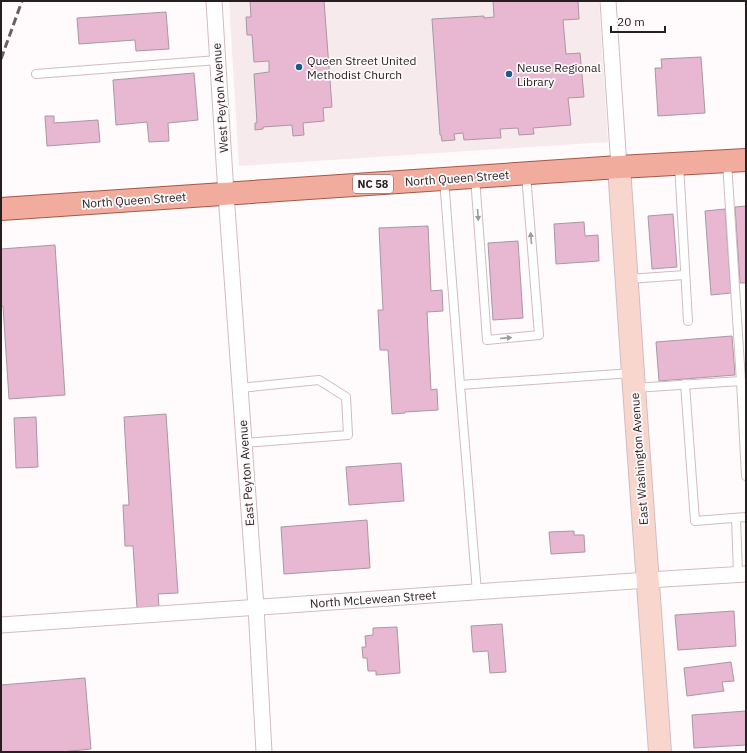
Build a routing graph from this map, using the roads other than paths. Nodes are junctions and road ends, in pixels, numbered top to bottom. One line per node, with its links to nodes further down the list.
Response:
1 (214, 1): 3 (street, West Peyton Avenue)
2 (608, 1): 7 (street)
3 (218, 60): 4 (lane); 11 (street, West Peyton Avenue)
4 (36, 74)
5 (736, 161): 6 (main road, North Queen Street / NC 58); 17 (lane)
6 (679, 164): 7 (main road, North Queen Street / NC 58); 13 (lane)
7 (619, 167): 8 (main road, North Queen Street / NC 58); 14 (street, East Washington Avenue)
8 (526, 173): 9 (main road, North Queen Street / NC 58); 9 (lane, one-way to 8)
9 (475, 176): 10 (main road, North Queen Street / NC 58)
10 (444, 179): 11 (main road, North Queen Street / NC 58); 19 (lane)
11 (226, 194): 12 (main road, North Queen Street / NC 58); 20 (street, East Peyton Avenue)
12 (1, 209)
13 (685, 275): 14 (lane); 15 (lane)
14 (626, 279): 16 (street, East Washington Avenue)
15 (688, 321)
16 (633, 380): 18 (lane); 19 (lane); 26 (street, East Washington Avenue)
17 (741, 380): 18 (lane); 22 (lane)
18 (685, 384): 24 (lane)
19 (460, 385): 27 (lane)
20 (240, 388): 21 (street, East Peyton Avenue); 21 (lane)
21 (244, 443): 28 (street, East Peyton Avenue)
22 (746, 476)
23 (746, 517): 24 (lane)
24 (736, 518): 25 (lane)
25 (742, 574): 26 (street, North McLewean Street)
26 (648, 580): 27 (street, North McLewean Street); 31 (street, East Washington Avenue)
27 (477, 592): 28 (street, North McLewean Street)
28 (256, 607): 29 (street, North McLewean Street); 30 (street, East Peyton Avenue)
29 (1, 625)
30 (264, 752)
31 (660, 752)

